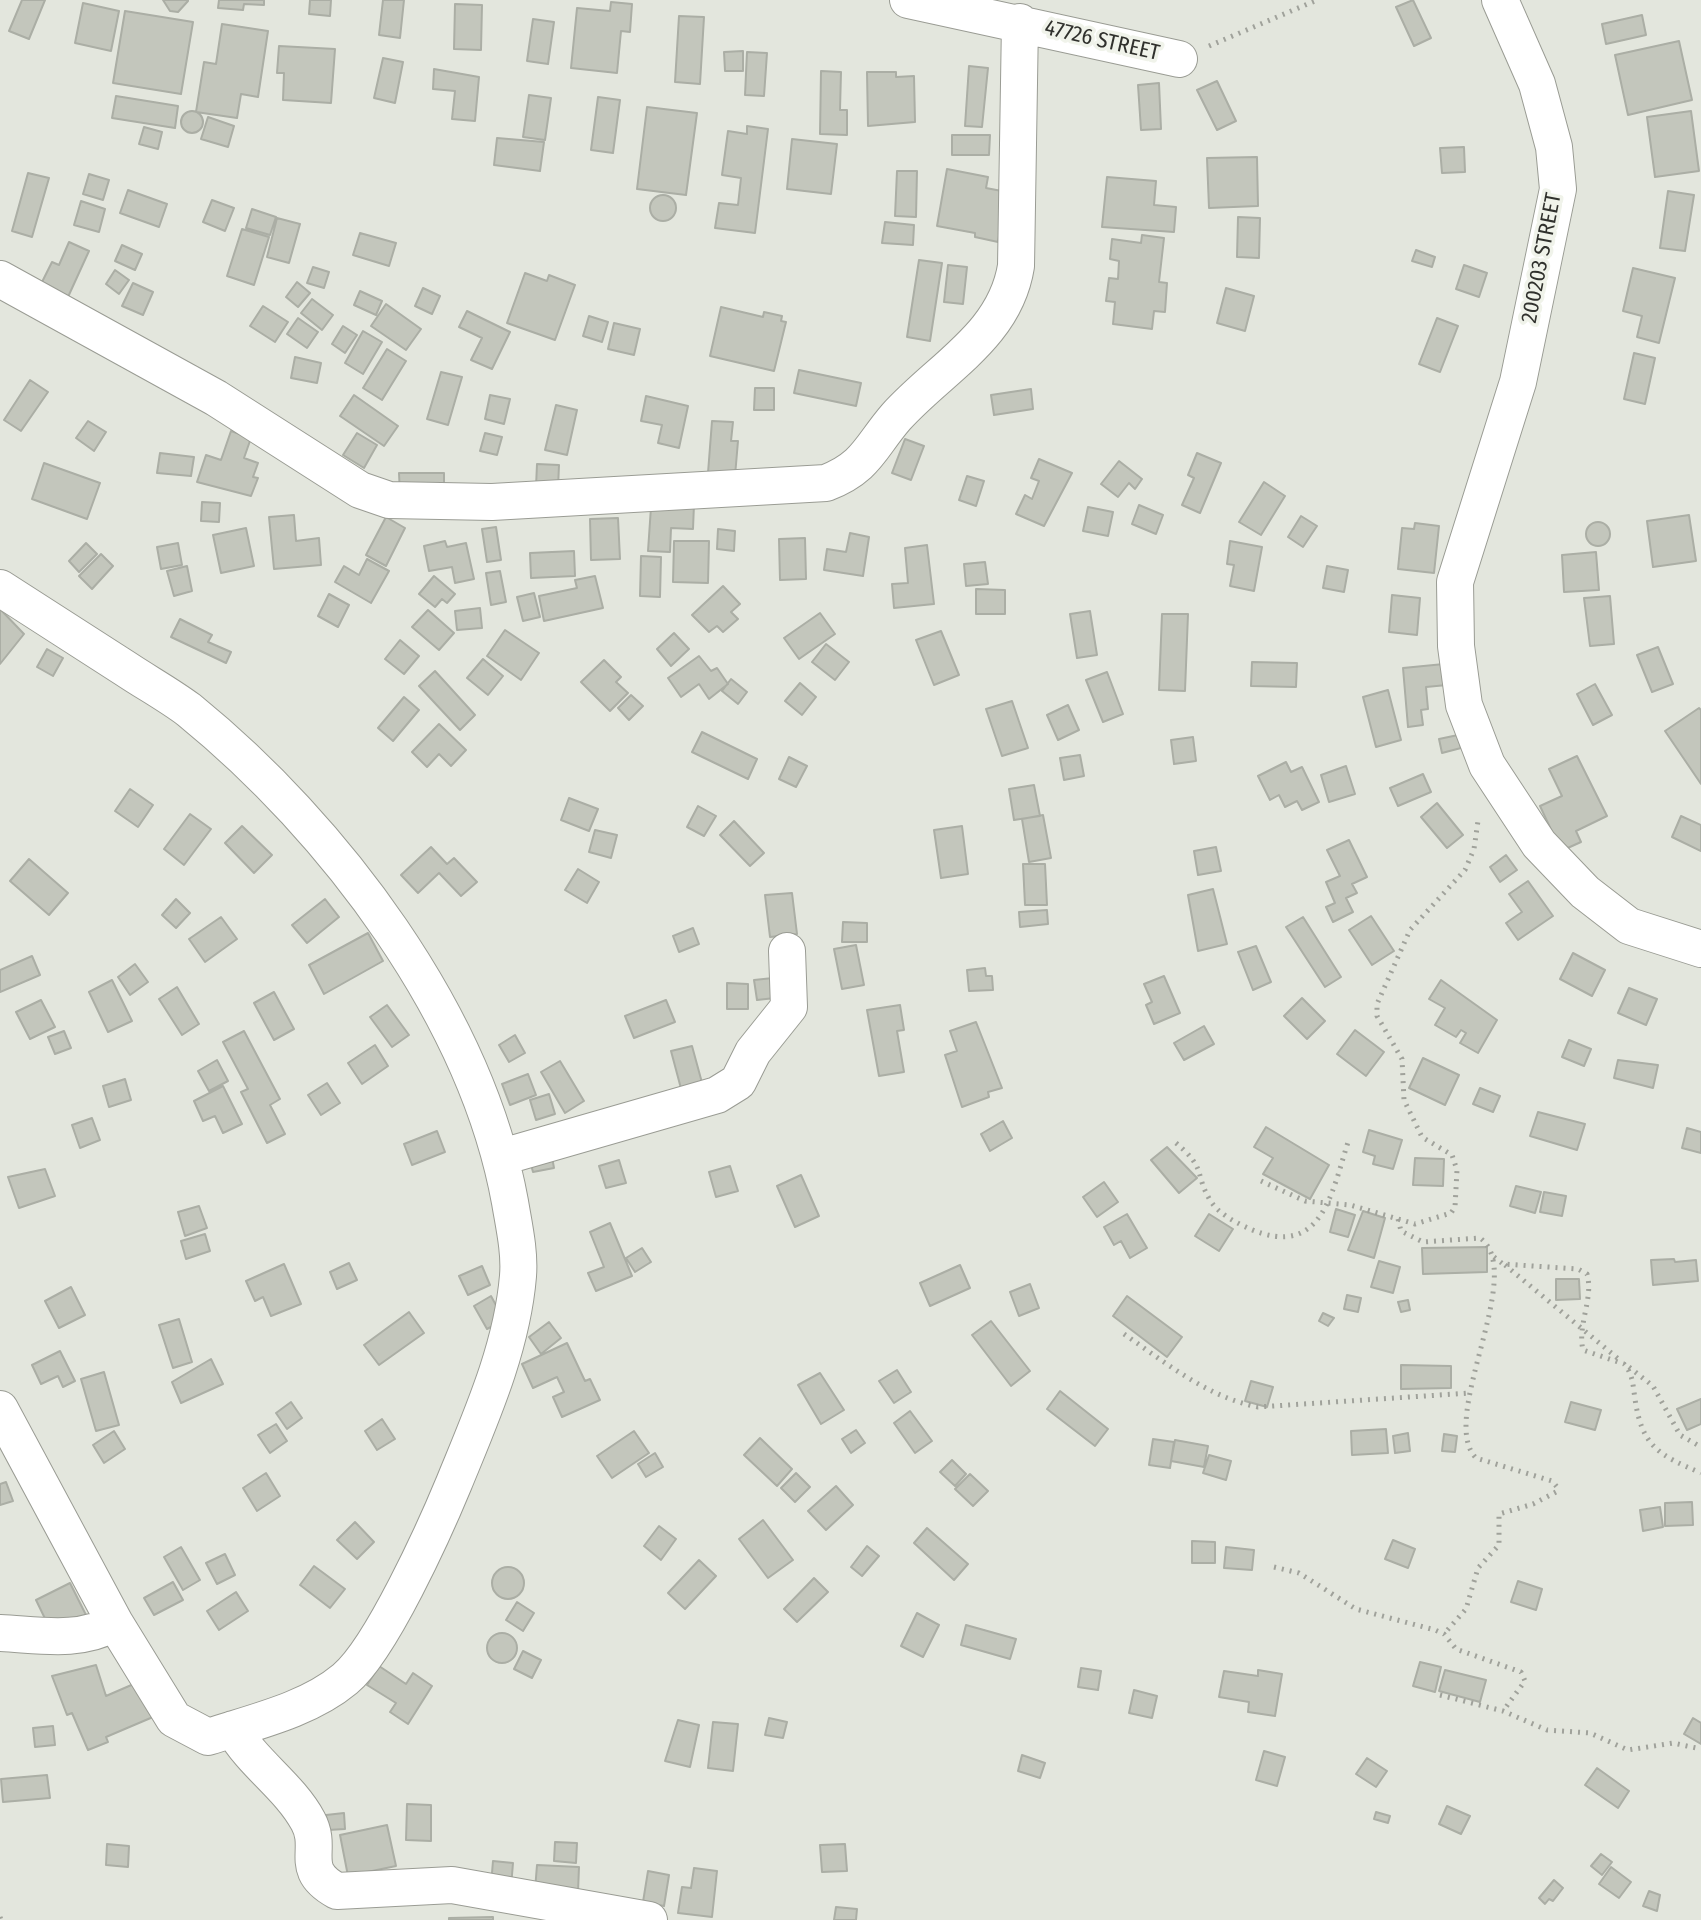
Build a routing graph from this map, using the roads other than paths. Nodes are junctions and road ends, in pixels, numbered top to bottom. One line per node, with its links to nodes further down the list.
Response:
1 (908, 0): 3 (street, 47726 STREET)
2 (1500, 0): 7 (street, 200203 STREET)
3 (1020, 22): 4 (street, 47726 STREET); 5 (street, 47726 STREET)
4 (1179, 59)
5 (0, 279)
6 (0, 588): 9 (street)
7 (1701, 949)
8 (787, 951): 9 (street)
9 (502, 1157): 13 (street)
10 (0, 1409): 11 (street)
11 (115, 1623): 12 (street); 13 (street)
12 (0, 1633)
13 (245, 1748): 14 (street)
14 (649, 1920)

